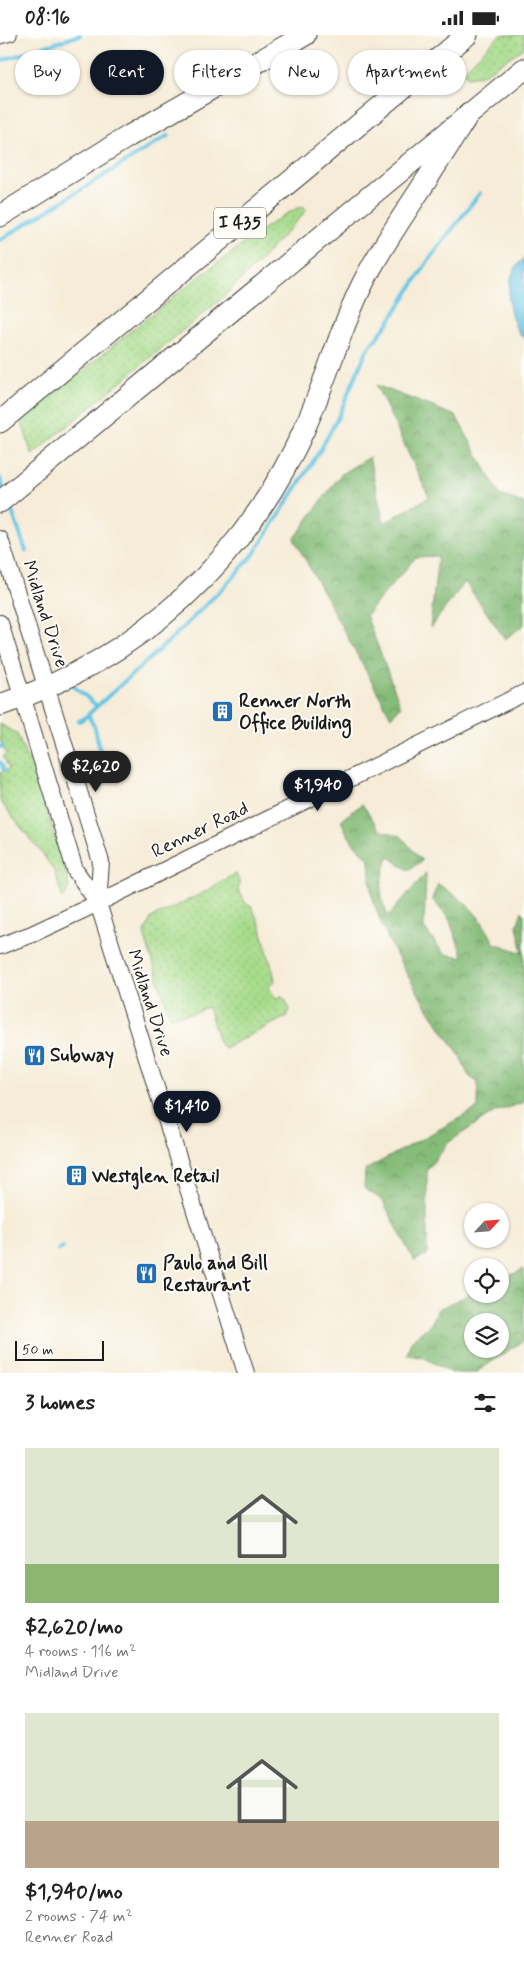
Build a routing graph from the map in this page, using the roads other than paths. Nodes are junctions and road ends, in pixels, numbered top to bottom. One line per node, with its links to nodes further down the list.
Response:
1 (11, 35): 4 (street)
2 (305, 35): 7 (highway)
3 (467, 35): 8 (highway, I 435)
4 (0, 38)
5 (524, 69): 6 (highway)
6 (469, 113): 9 (highway); 12 (highway)
7 (0, 216)
8 (7, 417)
9 (0, 502)
10 (0, 539): 12 (main road, Midland Drive)
11 (0, 623): 14 (main road, Midland Drive)
12 (48, 688): 14 (highway); 16 (main road, Midland Drive)
13 (524, 693): 16 (main road, Renner Road)
14 (23, 698): 15 (highway); 16 (main road, Midland Drive)
15 (0, 705)
16 (98, 903): 17 (main road, Renner Road); 18 (main road, Midland Drive)
17 (0, 946)
18 (246, 1373)

